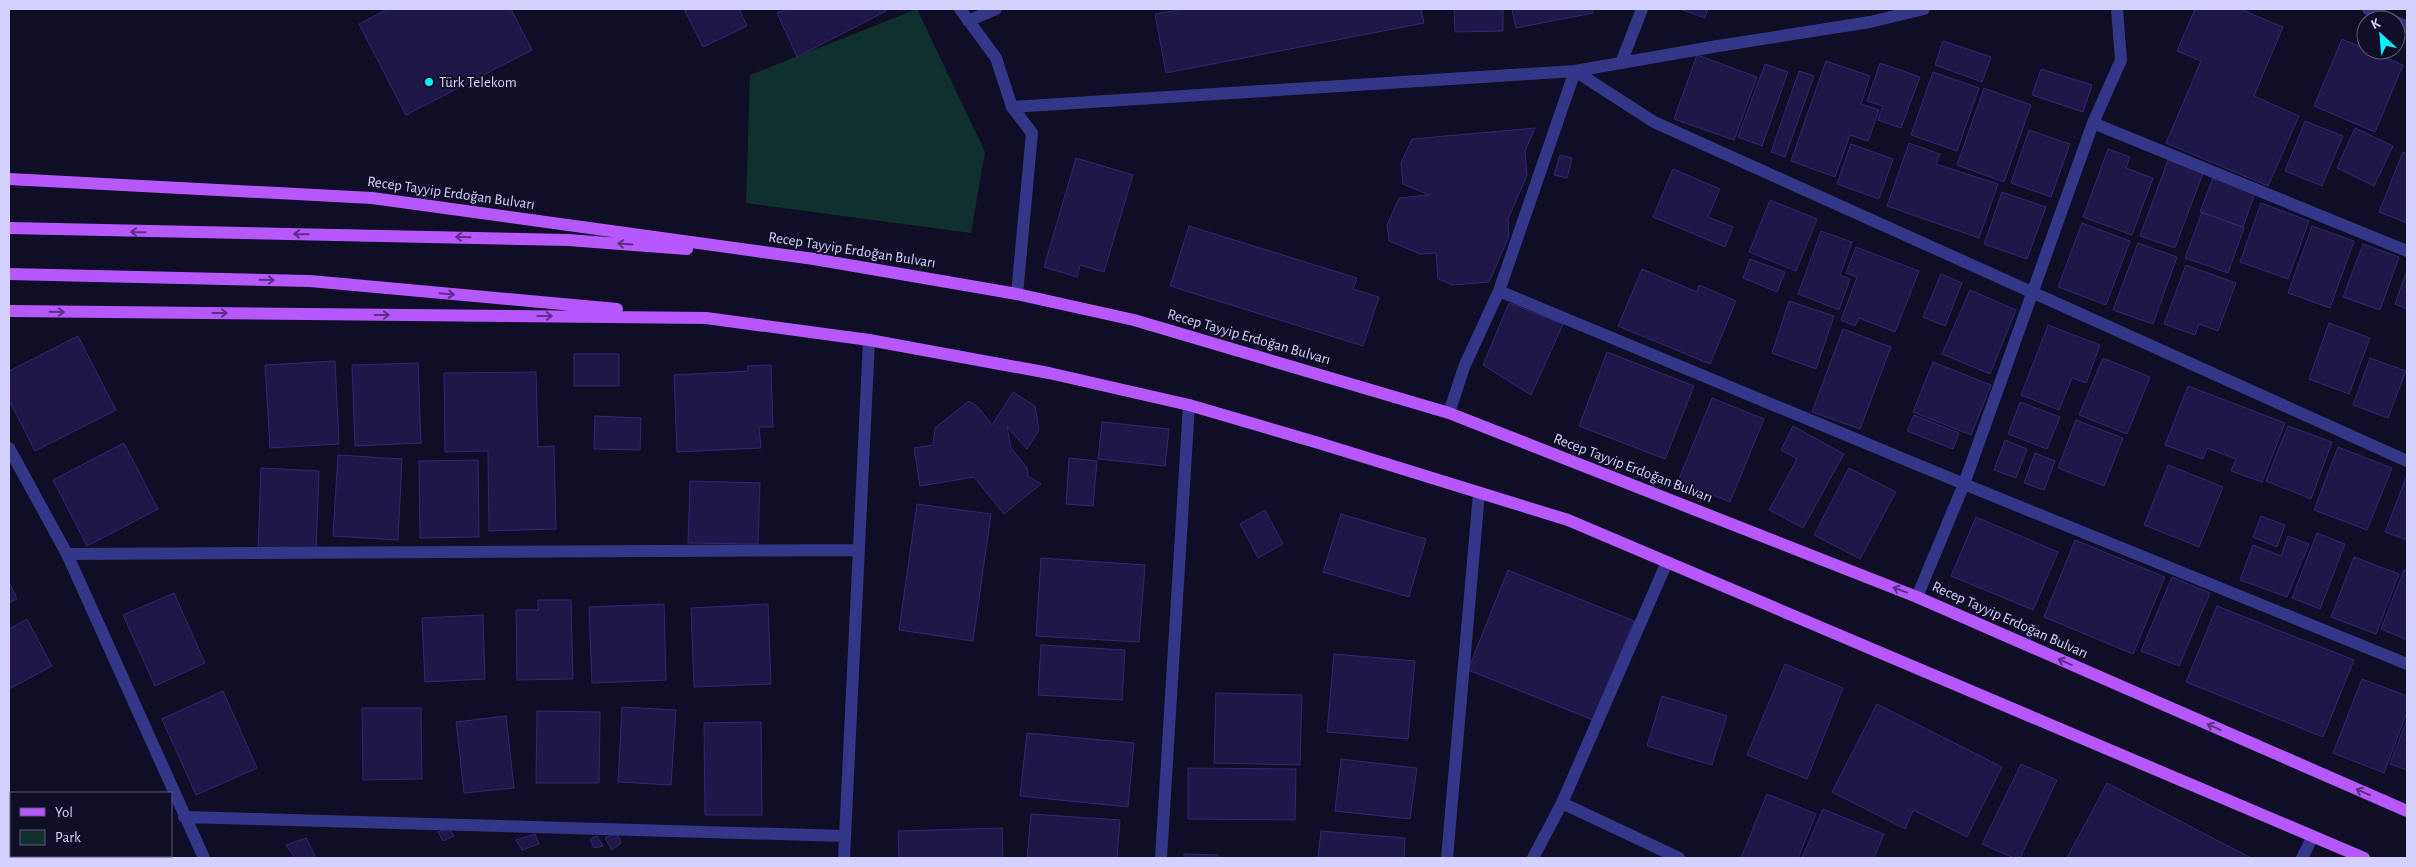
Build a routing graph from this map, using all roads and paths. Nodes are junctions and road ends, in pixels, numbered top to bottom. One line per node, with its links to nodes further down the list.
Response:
1 (960, 9): 6 (street)
2 (996, 9): 6 (street)
3 (1642, 9): 7 (street)
4 (1924, 9): 7 (street)
5 (2117, 9): 10 (street)
6 (968, 21): 9 (street)
7 (1621, 63): 8 (street)
8 (1575, 71): 9 (street); 16 (street); 17 (street)
9 (1012, 107): 18 (street)
10 (2093, 123): 13 (street); 17 (street)
11 (9, 179): 14 (main road, Recep Tayyip Erdoğan Bulvarı)
12 (9, 228): 14 (main road, one-way to 12)
13 (2407, 251)
14 (814, 259): 18 (main road, Recep Tayyip Erdoğan Bulvarı)
15 (9, 274): 20 (main road, one-way to 20)
16 (1500, 291): 23 (street); 26 (street)
17 (2033, 292): 25 (street); 26 (street)
18 (1017, 294): 23 (main road, Recep Tayyip Erdoğan Bulvarı)
19 (9, 311): 20 (main road, one-way to 20)
20 (706, 318): 21 (main road)
21 (869, 340): 22 (main road); 28 (street)
22 (1188, 405): 27 (main road); 40 (street)
23 (1448, 413): 31 (main road, Recep Tayyip Erdoğan Bulvarı, one-way to 23)
24 (9, 448): 29 (street)
25 (2407, 461)
26 (1964, 484): 31 (street); 32 (street)
27 (1479, 493): 30 (main road); 41 (street)
28 (858, 550): 29 (street); 36 (street)
29 (67, 554): 35 (street)
30 (1667, 562): 33 (street); 37 (main road)
31 (1917, 597): 34 (main road, Recep Tayyip Erdoğan Bulvarı, one-way to 31)
32 (2407, 664)
33 (1562, 802): 42 (street); 43 (street)
34 (2407, 811)
35 (184, 817): 36 (street); 38 (street)
36 (845, 836): 39 (street)
37 (2313, 836): 44 (street); 45 (main road)
38 (204, 858)
39 (844, 858)
40 (1161, 858)
41 (1447, 858)
42 (1533, 858)
43 (1679, 858)
44 (2302, 858)
45 (2364, 858)

